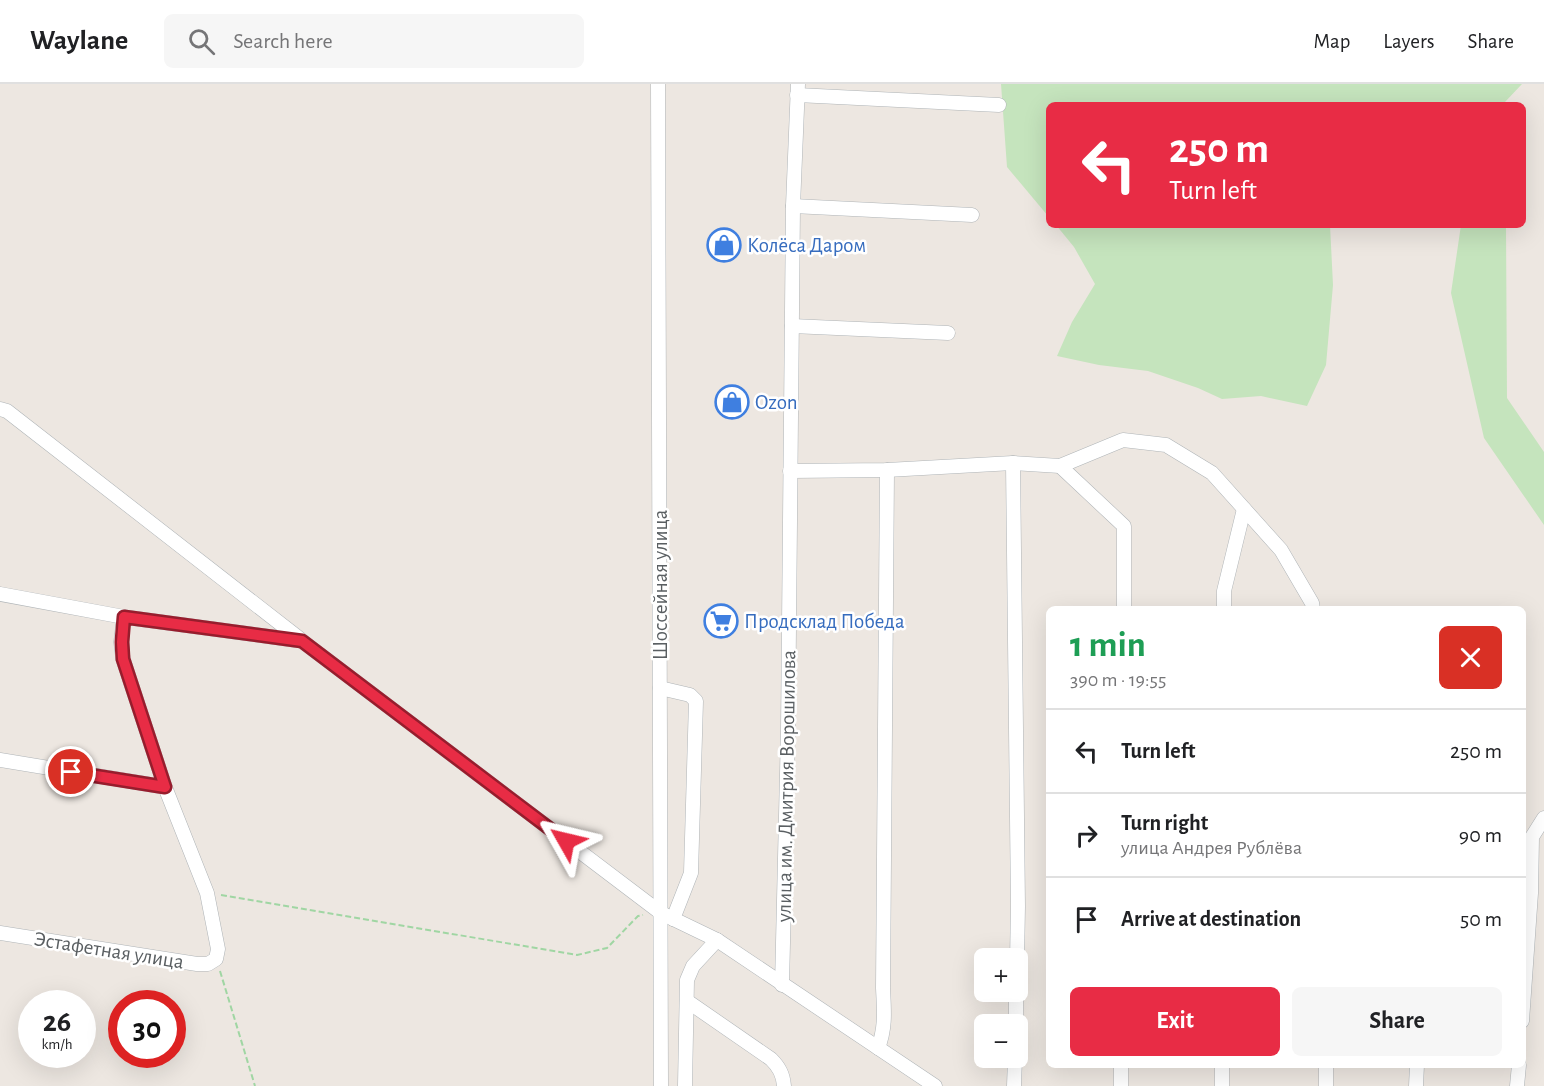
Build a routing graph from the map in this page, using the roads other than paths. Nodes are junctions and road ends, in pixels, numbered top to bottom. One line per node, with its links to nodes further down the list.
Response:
1 (658, 84): 20 (street, Шоссейная улица)
2 (798, 89): 3 (street); 4 (street, улица им. Дмитрия Ворошилова)
3 (999, 105)
4 (793, 206): 5 (street); 6 (street, улица им. Дмитрия Ворошилова)
5 (972, 215)
6 (792, 326): 7 (street); 12 (street, улица им. Дмитрия Ворошилова)
7 (948, 333)
8 (0, 409): 19 (street)
9 (1013, 463): 10 (street); 11 (street); 27 (street)
10 (1060, 466): 13 (street); 15 (street)
11 (887, 470): 12 (street); 31 (street)
12 (790, 471): 29 (street, улица им. Дмитрия Ворошилова)
13 (1244, 509): 16 (street); 17 (street)
14 (0, 594): 18 (street)
15 (1124, 606)
16 (1224, 606)
17 (1312, 606)
18 (124, 617): 19 (street); 22 (street)
19 (302, 641): 24 (street)
20 (660, 688): 24 (street, Шоссейная улица); 24 (street)
21 (0, 760): 22 (street)
22 (165, 787): 25 (street, Эстафетная улица)
23 (1544, 819): 28 (street)
24 (667, 916): 26 (street); 38 (street, Шоссейная улица)
25 (0, 933)
26 (717, 939): 29 (street); 30 (street)
27 (1017, 948)
28 (1526, 964)
29 (782, 985): 31 (street)
30 (687, 1001): 39 (street); 40 (street)
31 (878, 1048): 41 (street)
32 (1015, 1068): 42 (street)
33 (1121, 1068): 43 (street)
34 (1222, 1068): 44 (street)
35 (1326, 1068): 45 (street)
36 (1417, 1068): 46 (street)
37 (1519, 1068): 47 (street)
38 (661, 1086)
39 (685, 1086)
40 (784, 1086)
41 (935, 1086)
42 (1014, 1086)
43 (1121, 1086)
44 (1222, 1086)
45 (1326, 1086)
46 (1416, 1086)
47 (1517, 1086)

